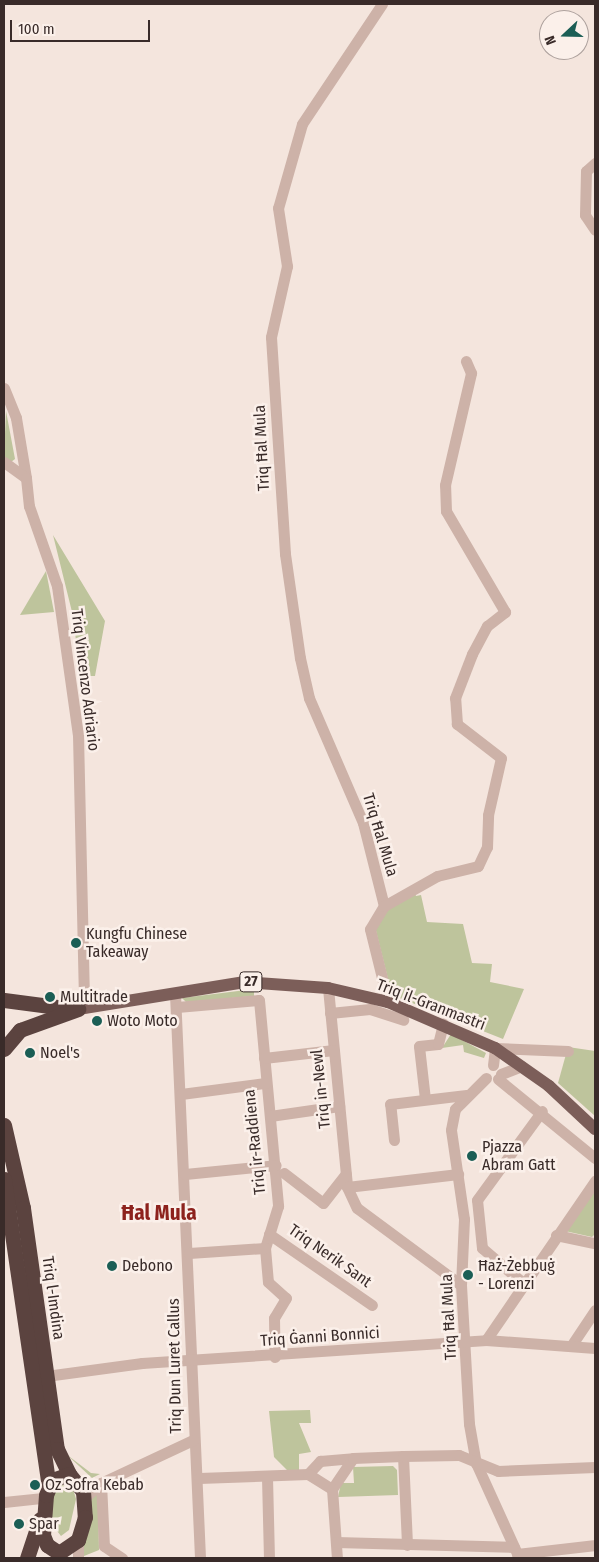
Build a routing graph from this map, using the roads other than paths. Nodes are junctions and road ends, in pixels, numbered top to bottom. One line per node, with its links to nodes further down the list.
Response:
1 (382, 4): 8 (street, Triq Ħal Mula)
2 (595, 163): 3 (street)
3 (595, 230)
4 (466, 361): 8 (street)
5 (4, 388): 7 (street, Triq Vincenzo Adriario)
6 (4, 462): 7 (street)
7 (26, 478): 14 (street, Triq Vincenzo Adriario)
8 (384, 906): 12 (street)
9 (328, 988): 10 (main road, Triq il-Granmastri / 27); 12 (main road, Triq il-Granmastri / 27); 16 (street, Triq in-Newl)
10 (175, 994): 13 (street, Triq Dun Luret Callus); 14 (main road, Triq il-Granmastri / 27)
11 (4, 1000): 14 (highway)
12 (388, 1002): 18 (main road, Triq il-Granmastri / 27)
13 (177, 1007): 24 (street, Triq ir-Raddiena); 28 (street, Triq Dun Luret Callus)
14 (81, 1008): 15 (highway, 27); 19 (highway, 27); 21 (highway)
15 (4, 1009)
16 (330, 1013): 17 (street); 22 (street, Triq in-Newl)
17 (403, 1020)
18 (443, 1024): 20 (main road, Triq il-Granmastri / 27); 30 (street)
19 (4, 1028)
20 (495, 1048): 23 (street); 25 (main road, Triq il-Granmastri / 27); 26 (street)
21 (4, 1049)
22 (334, 1050): 24 (street); 31 (street, Triq in-Newl)
23 (568, 1051)
24 (264, 1058): 27 (street, Triq ir-Raddiena)
25 (522, 1066): 26 (street); 35 (main road, Triq il-Granmastri / 27)
26 (497, 1072): 29 (street, Triq Ħal Mula); 32 (street)
27 (265, 1083): 28 (street); 33 (street, Triq ir-Raddiena)
28 (181, 1094): 39 (street, Triq Dun Luret Callus)
29 (466, 1095): 30 (street); 41 (street, Triq Ħal Mula)
30 (425, 1100): 36 (street)
31 (339, 1106): 33 (street); 40 (street, Triq in-Newl)
32 (542, 1111): 37 (street); 50 (street)
33 (270, 1116): 38 (street, Triq ir-Raddiena)
34 (4, 1125): 60 (highway, Triq l-Imdina)
35 (595, 1129)
36 (394, 1140)
37 (595, 1158)
38 (280, 1169): 39 (street); 40 (street); 45 (street, Triq ir-Raddiena)
39 (185, 1174): 49 (street, Triq Dun Luret Callus)
40 (346, 1174): 44 (street, Triq in-Newl)
41 (458, 1174): 44 (street); 51 (street, Triq Ħal Mula)
42 (4, 1179): 72 (highway, Triq l-Imdina)
43 (595, 1181): 46 (street)
44 (347, 1187): 51 (street)
45 (269, 1234): 48 (street, Triq ir-Raddiena); 52 (street, Triq Nerik Sant)
46 (556, 1235): 47 (street); 50 (street)
47 (595, 1242)
48 (265, 1248): 49 (street, Triq Nerik Sant); 58 (street, Triq ir-Raddiena)
49 (189, 1253): 59 (street, Triq Dun Luret Callus)
50 (523, 1283): 54 (street)
51 (461, 1285): 55 (street, Triq Ħal Mula)
52 (372, 1305)
53 (595, 1310): 56 (street)
54 (486, 1340): 55 (street, Triq Ġanni Bonnici); 56 (street, Triq Ġanni Bonnici)
55 (468, 1344): 58 (street, Triq Ġanni Bonnici); 64 (street, Triq Ħal Mula)
56 (571, 1346): 57 (street, Triq Ġanni Bonnici)
57 (595, 1348)
58 (276, 1357): 59 (street, Triq Ġanni Bonnici)
59 (192, 1360): 60 (street, Triq Ġanni Bonnici); 61 (street, Triq Dun Luret Callus)
60 (46, 1376): 67 (highway, Triq l-Imdina)
61 (193, 1440): 69 (street, Triq Dun Luret Callus); 70 (street)
62 (403, 1456): 63 (street); 64 (street); 78 (street)
63 (353, 1458): 66 (street); 71 (street)
64 (476, 1463): 65 (street); 80 (street, Triq Ħal Mula)
65 (595, 1467)
66 (308, 1474): 68 (street); 71 (street)
67 (72, 1476): 70 (street); 72 (highway); 73 (highway, Triq l-Imdina)
68 (268, 1477): 69 (street); 86 (street)
69 (199, 1478): 85 (street, Triq Dun Luret Callus)
70 (102, 1483): 73 (street); 84 (street)
71 (332, 1489): 77 (street)
72 (45, 1492): 74 (street); 75 (highway, Triq l-Imdina); 82 (highway, Triq l-Imdina)
73 (84, 1498): 76 (highway, Triq l-Imdina)
74 (4, 1502)
75 (43, 1535): 81 (highway); 82 (highway, Triq l-Imdina)
76 (78, 1540): 81 (highway); 83 (street)
77 (336, 1542): 78 (street); 87 (street)
78 (407, 1545): 80 (street)
79 (595, 1545): 80 (street)
80 (517, 1553)
81 (54, 1555)
82 (29, 1558)
83 (78, 1558)
84 (122, 1558)
85 (200, 1558)
86 (269, 1558)
87 (337, 1558)

